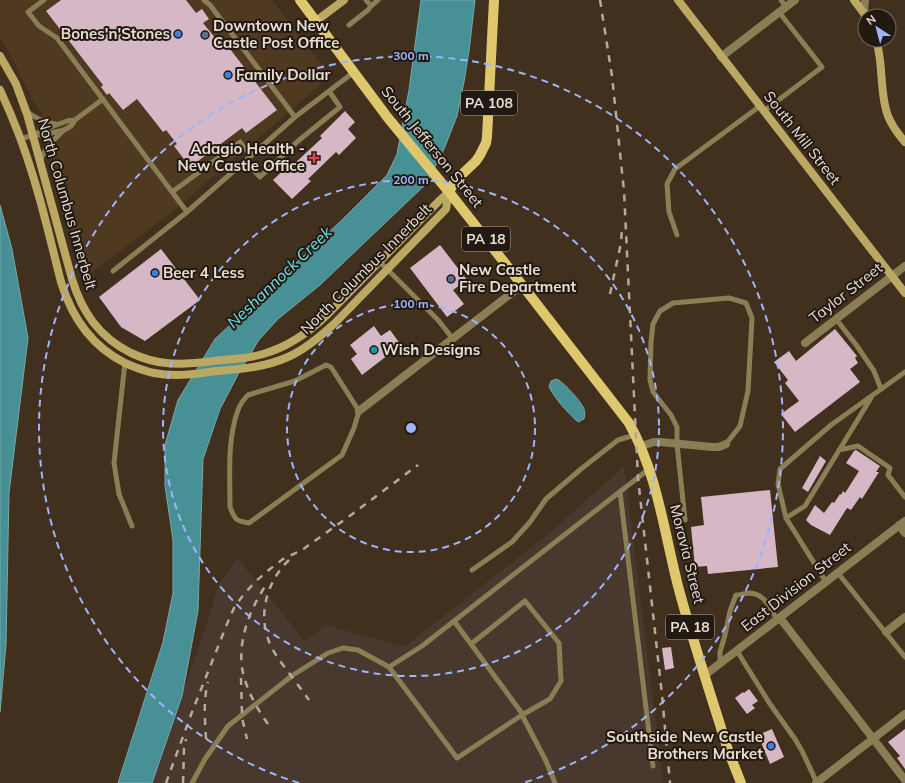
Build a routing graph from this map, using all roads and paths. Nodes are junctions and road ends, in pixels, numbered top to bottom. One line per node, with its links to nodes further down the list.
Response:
1 (44, 0): 23 (lane)
2 (204, 0): 26 (lane)
3 (300, 0): 15 (main road, South Jefferson Street / PA 18)
4 (344, 0): 15 (main road)
5 (366, 0): 12 (lane)
6 (378, 0): 12 (lane)
7 (494, 0): 37 (main road, PA 108)
8 (678, 0): 19 (main road, South Mill Street)
9 (795, 0): 11 (street)
10 (854, 0): 13 (main road)
11 (783, 3): 14 (street)
12 (371, 6): 16 (lane)
13 (860, 8)
14 (779, 12): 19 (street); 24 (lane)
15 (316, 21): 20 (main road, South Jefferson Street / PA 18)
16 (349, 25)
17 (878, 48): 32 (main road)
18 (0, 56): 25 (main road, North Columbus Innerbelt)
19 (721, 57): 24 (main road, South Mill Street)
20 (354, 72): 22 (lane); 37 (main road, South Jefferson Street / PA 18)
21 (0, 90): 31 (main road, North Columbus Innerbelt)
22 (329, 91): 26 (lane); 35 (lane)
23 (103, 99): 27 (lane); 36 (lane)
24 (762, 109): 39 (lane); 44 (main road, South Mill Street)
25 (26, 111): 28 (lane); 30 (main road, North Columbus Innerbelt)
26 (295, 116): 33 (lane)
27 (75, 120): 28 (lane); 29 (lane)
28 (59, 124): 30 (lane)
29 (64, 130): 30 (lane); 34 (lane)
30 (34, 135): 31 (lane); 34 (main road, North Columbus Innerbelt)
31 (20, 139): 50 (main road, North Columbus Innerbelt)
32 (905, 142)
33 (251, 156): 35 (lane); 36 (lane)
34 (40, 161): 40 (main road, North Columbus Innerbelt)
35 (245, 161): 38 (lane)
36 (172, 192): 38 (lane)
37 (449, 192): 40 (main road, North Columbus Innerbelt); 42 (main road, North Columbus Innerbelt); 45 (main road, South Jefferson Street / PA 18)
38 (187, 212): 43 (lane)
39 (677, 235)
40 (380, 262): 42 (lane)
41 (905, 266): 44 (street, Taylor Street)
42 (388, 269): 48 (lane); 50 (main road, North Columbus Innerbelt)
43 (112, 271)
44 (892, 276): 46 (main road, South Mill Street); 47 (street, Taylor Street)
45 (522, 285): 48 (street); 55 (main road, South Jefferson Street / PA 18)
46 (905, 293)
47 (836, 319): 49 (street, Taylor Street); 52 (lane)
48 (453, 339): 54 (street)
49 (805, 343)
50 (125, 362): 66 (lane)
51 (905, 372): 52 (lane)
52 (881, 389): 53 (lane)
53 (872, 396): 59 (lane); 63 (lane)
54 (359, 411): 54 (lane)
55 (636, 435): 58 (main road, South Jefferson Street / PA 18); 68 (lane)
56 (677, 444): 57 (street); 57 (lane); 58 (street); 64 (lane)
57 (726, 444)
58 (641, 446): 60 (main road, South Jefferson Street / PA 18)
59 (839, 450): 62 (lane); 63 (lane)
60 (650, 469): 61 (lane); 80 (main road, Moravia Street / PA 18)
61 (620, 492): 73 (lane); 84 (lane)
62 (905, 497)
63 (786, 518): 70 (lane)
64 (685, 520)
65 (902, 523): 67 (street); 69 (street, East Division Street)
66 (132, 526)
67 (905, 533)
68 (472, 570)
69 (838, 572): 70 (street, East Division Street); 74 (lane)
70 (826, 582): 72 (street, East Division Street)
71 (905, 617): 74 (street)
72 (779, 619): 76 (street, East Division Street); 78 (lane); 83 (street)
73 (454, 621): 75 (lane); 79 (lane)
74 (886, 632): 77 (lane)
75 (471, 644): 82 (lane); 82 (lane)
76 (736, 651): 78 (street, East Division Street); 89 (lane)
77 (905, 657)
78 (720, 664): 80 (street, East Division Street)
79 (389, 667): 82 (lane); 86 (lane)
80 (705, 675): 88 (main road, Moravia Street / PA 18)
81 (905, 714): 83 (street)
82 (522, 715): 87 (lane)
83 (873, 739): 85 (street); 89 (street)
84 (653, 766)
85 (905, 780)
86 (192, 783)
87 (555, 783)
88 (742, 783)
89 (816, 783)

